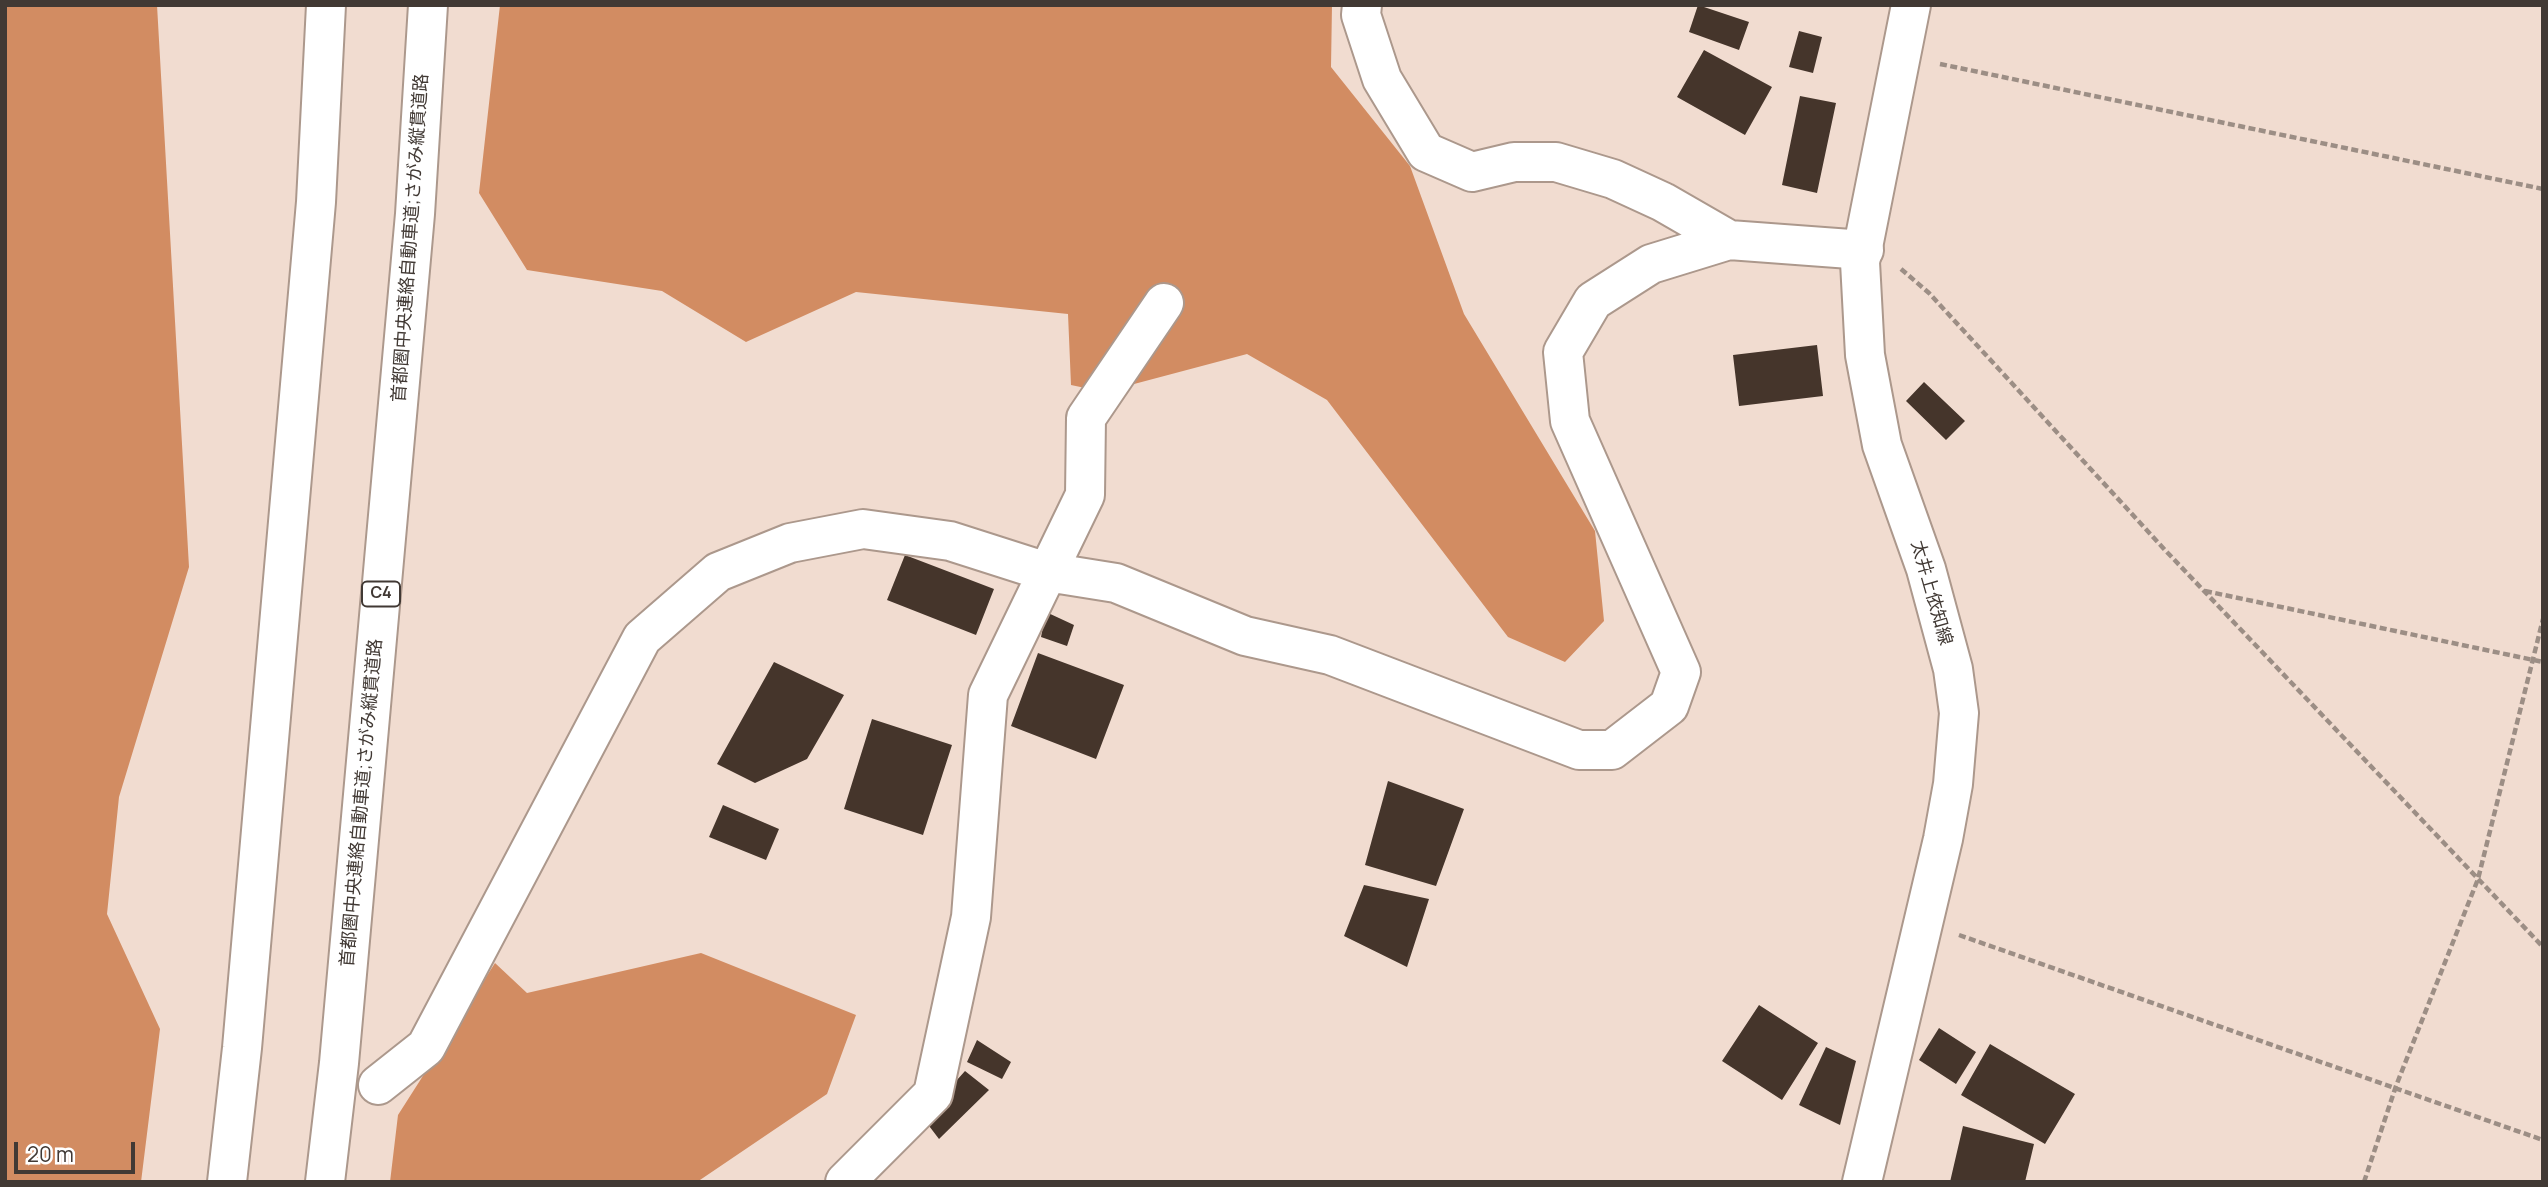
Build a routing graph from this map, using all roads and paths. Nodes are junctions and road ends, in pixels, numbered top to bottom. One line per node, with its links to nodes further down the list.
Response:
1 (326, 5): 21 (main road)
2 (428, 5): 22 (main road, 首都圏中央連絡自動車道;さがみ縦貫道路 / C4)
3 (1362, 5): 7 (main road)
4 (1911, 5): 5 (main road, 太井上依知線)
5 (1900, 56): 6 (path); 8 (main road, 太井上依知線)
6 (2543, 189)
7 (1729, 240): 8 (main road); 10 (main road)
8 (1862, 256): 11 (path); 16 (main road, 太井上依知線)
9 (1164, 303): 10 (main road)
10 (1047, 572): 18 (main road); 23 (main road)
11 (2204, 591): 13 (path); 15 (path)
12 (2543, 619): 13 (path)
13 (2533, 660): 14 (path); 15 (path)
14 (2543, 662)
15 (2478, 879): 17 (path); 19 (path)
16 (1922, 923): 19 (path); 24 (main road, 太井上依知線)
17 (2543, 947)
18 (378, 1085)
19 (2396, 1086): 20 (path); 25 (path)
20 (2543, 1140)
21 (228, 1182)
22 (325, 1182)
23 (845, 1182)
24 (1862, 1182)
25 (2364, 1182)

